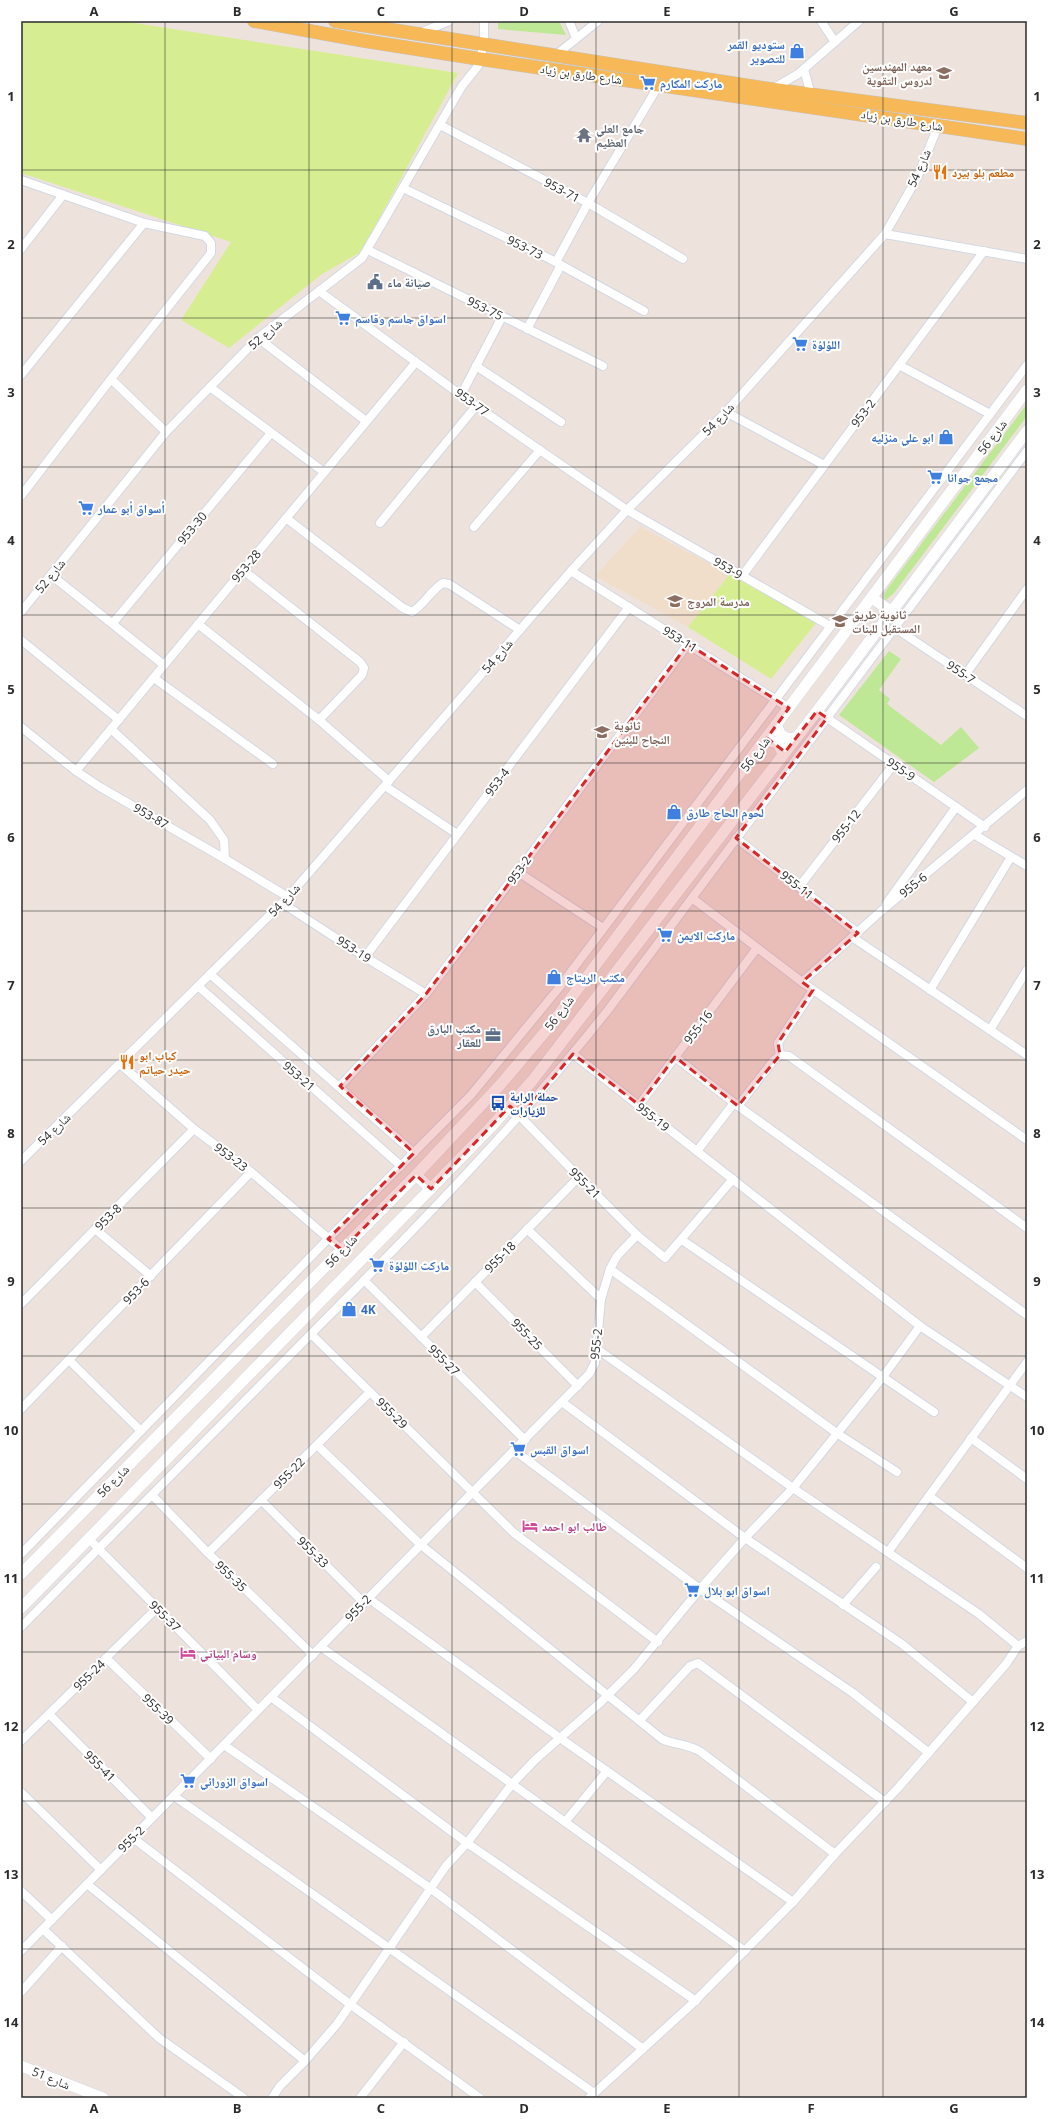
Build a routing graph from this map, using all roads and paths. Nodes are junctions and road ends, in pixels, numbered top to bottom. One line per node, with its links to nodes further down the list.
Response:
1 (254, 21): 14 (main road, شارع طارق بن زياد)
2 (335, 21): 9 (main road, شارع طارق بن زياد)
3 (449, 21): 9 (street)
4 (484, 21): 12 (street, شارع 52)
5 (569, 21): 10 (street)
6 (598, 21): 10 (street)
7 (821, 21): 11 (street)
8 (859, 21): 11 (street)
9 (418, 34): 12 (main road, شارع طارق بن زياد)
10 (576, 38): 13 (street)
11 (835, 42): 15 (street)
12 (484, 44): 13 (main road, شارع طارق بن زياد); 14 (street, شارع 52)
13 (556, 55): 17 (main road, شارع طارق بن زياد)
14 (480, 59): 16 (main road, شارع طارق بن زياد); 20 (street, شارع 52)
15 (804, 70): 17 (street); 18 (street)
16 (659, 85): 21 (main road, شارع طارق بن زياد); 26 (street)
17 (770, 89): 18 (main road, شارع طارق بن زياد)
18 (811, 94): 19 (main road, شارع طارق بن زياد)
19 (1027, 123)
20 (440, 125): 24 (street, شارع 52); 26 (street, 953-71)
21 (938, 126): 22 (main road, شارع طارق بن زياد); 28 (street, شارع 54)
22 (1027, 139)
23 (21, 180): 25 (street)
24 (403, 188): 30 (street, شارع 52); 34 (street, 953-73)
25 (63, 195): 27 (street); 29 (street)
26 (588, 203): 32 (street, 953-71); 34 (street)
27 (144, 223): 45 (street); 46 (street)
28 (885, 234): 31 (street); 51 (street, شارع 54)
29 (21, 249)
30 (368, 250): 35 (street, شارع 52); 37 (street, 953-75)
31 (984, 251): 33 (street); 41 (street, 953-2)
32 (683, 259)
33 (1027, 259)
34 (558, 263): 36 (street, 953-73); 38 (street)
35 (319, 291): 39 (street, شارع 52); 40 (street, 953-77)
36 (644, 311)
37 (502, 317): 38 (street, 953-75); 43 (street)
38 (527, 329): 44 (street, 953-75)
39 (258, 338): 47 (street, شارع 52); 53 (street)
40 (416, 362): 49 (street, 953-77); 53 (street, 953-28)
41 (899, 365): 52 (street); 60 (street, 953-2)
42 (1027, 365): 52 (street)
43 (476, 366): 49 (street); 54 (street)
44 (604, 366)
45 (21, 375)
46 (111, 379): 56 (street); 62 (street)
47 (210, 387): 56 (street, شارع 52); 57 (street)
48 (1027, 390): 72 (street, شارع 56)
49 (462, 395): 50 (street, 953-77)
50 (476, 406): 58 (street, 953-77); 65 (street)
51 (726, 412): 60 (street); 63 (street, شارع 54)
52 (990, 414): 78 (street)
53 (366, 422): 61 (street, 953-28)
54 (561, 422)
55 (1027, 431): 75 (street, شارع 56)
56 (166, 432): 69 (street, شارع 52)
57 (271, 433): 61 (street); 76 (street, 953-30)
58 (540, 450): 63 (street, 953-77); 66 (street)
59 (1027, 451): 79 (street)
60 (824, 466): 70 (street, 953-2)
61 (324, 472): 64 (street, 953-28)
62 (21, 496)
63 (627, 510): 68 (street, شارع 54); 70 (street, 953-9)
64 (286, 518): 67 (street, 953-28); 80 (street)
65 (380, 524)
66 (474, 527)
67 (243, 570): 77 (street, 953-28); 92 (street)
68 (571, 571): 73 (street, 953-11); 80 (street, شارع 54)
69 (51, 575): 74 (street, شارع 52); 76 (street)
70 (742, 576): 78 (street, 953-9)
71 (1027, 589): 84 (street)
72 (872, 598): 75 (street); 87 (street, شارع 56)
73 (628, 607): 82 (street, 953-11); 106 (street, 953-4)
74 (21, 612)
75 (892, 612): 88 (street, شارع 56)
76 (113, 623): 83 (street)
77 (198, 624): 83 (street, 953-28); 92 (street)
78 (830, 626): 86 (street)
79 (895, 628): 84 (street, 955-7); 90 (street)
80 (520, 630): 102 (street, شارع 54)
81 (21, 640): 91 (street)
82 (688, 644): 86 (street, 953-11); 112 (street, 953-2)
83 (164, 665): 85 (street, 953-28)
84 (965, 675): 89 (street, 955-7)
85 (154, 678): 91 (street, 953-28); 99 (street)
86 (775, 699): 87 (street, 953-11); 117 (street)
87 (789, 708): 93 (street, شارع 56)
88 (817, 711): 90 (street, 955-9); 96 (street, شارع 56)
89 (1027, 716)
90 (827, 718): 100 (street, 955-9); 108 (street)
91 (119, 720): 95 (street, 953-28)
92 (319, 720): 102 (street)
93 (777, 725): 96 (street); 97 (street, شارع 56)
94 (21, 727): 101 (street, 953-87)
95 (111, 729): 101 (street, 953-28); 110 (street)
96 (796, 738): 98 (street, شارع 56)
97 (765, 740): 98 (street); 146 (street, شارع 56)
98 (783, 754): 137 (street, شارع 56)
99 (273, 764)
100 (894, 764): 104 (street, 955-9); 113 (street, 955-12)
101 (76, 771): 110 (street, 953-87)
102 (387, 784): 106 (street); 115 (street, شارع 54)
103 (1027, 790): 105 (street, 955-6)
104 (956, 807): 105 (street, 955-9); 116 (street)
105 (985, 827): 107 (street, 955-6)
106 (457, 834): 120 (street, 953-4)
107 (974, 835): 109 (street); 116 (street, 955-6)
108 (736, 838): 113 (street, 955-11); 114 (street)
109 (1011, 857): 111 (street); 126 (street)
110 (225, 859): 115 (street, 953-87)
111 (1027, 866)
112 (518, 872): 117 (street); 127 (street, 953-2)
113 (799, 887): 118 (street, 955-11)
114 (692, 898): 119 (street); 129 (street)
115 (285, 900): 120 (street, 953-19); 122 (street, شارع 54)
116 (880, 912): 118 (street, 955-6)
117 (603, 928): 142 (street)
118 (855, 935): 123 (street, 955-6); 126 (street, 955-11)
119 (758, 948): 123 (street); 132 (street, 955-16)
120 (365, 957): 127 (street, 953-19)
121 (1027, 970): 128 (street)
122 (210, 974): 124 (street, شارع 54); 134 (street, 953-21)
123 (802, 982): 125 (street)
124 (198, 986): 133 (street, شارع 54); 144 (street, 953-21)
125 (813, 990): 130 (street); 140 (street)
126 (930, 990): 128 (street, 955-11)
127 (426, 994): 134 (street, 953-2)
128 (990, 1030): 131 (street, 955-11)
129 (573, 1054): 135 (street, 955-19); 138 (street)
130 (780, 1055): 136 (street); 150 (street)
131 (1027, 1055)
132 (675, 1057): 135 (street, 955-16); 136 (street)
133 (120, 1064): 139 (street, 953-23); 143 (street, شارع 54)
134 (340, 1086): 142 (street, 953-21)
135 (639, 1105): 141 (street, 955-19)
136 (736, 1105): 141 (street); 163 (street)
137 (510, 1106): 138 (street, 955-21); 149 (street, شارع 56)
138 (521, 1116): 147 (street, 955-21); 159 (street)
139 (194, 1129): 145 (street, 953-23); 151 (street, 953-8)
140 (1027, 1140)
141 (697, 1151): 148 (street, 955-19)
142 (414, 1153): 144 (street)
143 (21, 1161)
144 (401, 1166): 154 (street)
145 (251, 1172): 154 (street, 953-23); 158 (street, 953-6)
146 (416, 1175): 149 (street); 156 (street, شارع 56)
147 (579, 1177): 152 (street, 955-18); 153 (street, 955-21)
148 (733, 1179): 155 (street); 164 (street, 955-19)
149 (430, 1189): 192 (street, شارع 56)
150 (1027, 1228)
151 (95, 1229): 158 (street); 162 (street, 953-8)
152 (527, 1229): 160 (street, 955-18); 161 (street)
153 (637, 1234): 155 (street, 955-21); 157 (street, 955-2)
154 (328, 1239): 156 (street, 953-23); 178 (street)
155 (682, 1240): 170 (street)
156 (342, 1250): 200 (street, شارع 56)
157 (610, 1270): 161 (street, 955-2); 179 (street)
158 (151, 1276): 168 (street, 953-6)
159 (364, 1280): 165 (street); 166 (street, 955-27)
160 (476, 1282): 166 (street, 955-18); 172 (street, 955-25)
161 (601, 1299): 167 (street, 955-2)
162 (21, 1304)
163 (1027, 1315)
164 (920, 1326): 170 (street); 171 (street, 955-19)
165 (311, 1334): 173 (street, 955-29); 188 (street)
166 (421, 1337): 181 (street, 955-27)
167 (597, 1349): 172 (street, 955-2); 186 (street)
168 (69, 1360): 176 (street, 953-6); 178 (street)
169 (1027, 1362): 171 (street)
170 (882, 1378): 177 (street); 179 (street)
171 (1009, 1385): 174 (street, 955-19); 180 (street)
172 (578, 1386): 175 (street, 955-2)
173 (370, 1392): 182 (street, 955-22); 187 (street, 955-29)
174 (1027, 1397)
175 (562, 1402): 181 (street, 955-2); 191 (street)
176 (21, 1409)
177 (934, 1412)
178 (141, 1430): 197 (street)
179 (838, 1434): 184 (street); 186 (street)
180 (971, 1438): 185 (street); 189 (street)
181 (525, 1440): 183 (street, 955-2)
182 (317, 1445): 190 (street, 955-22); 193 (street)
183 (514, 1450): 187 (street, 955-2); 201 (street)
184 (897, 1472)
185 (1027, 1479)
186 (793, 1488): 191 (street); 195 (street)
187 (472, 1493): 193 (street, 955-2); 208 (street, 955-29)
188 (152, 1495): 194 (street); 196 (street, 955-35)
189 (929, 1496): 195 (street); 199 (street)
190 (261, 1500): 196 (street, 955-22); 202 (street, 955-33)
191 (745, 1538): 201 (street); 203 (street)
192 (89, 1540): 194 (street, 955-37); 204 (street, شارع 56)
193 (421, 1546): 202 (street, 955-2); 213 (street)
194 (99, 1549): 205 (street, 955-37); 206 (street)
195 (888, 1552): 209 (street)
196 (208, 1553): 211 (street, 955-35)
197 (21, 1554)
198 (876, 1567): 203 (street)
199 (1027, 1568)
200 (21, 1574)
201 (700, 1589): 208 (street); 222 (street)
202 (366, 1600): 210 (street, 955-2); 219 (street, 955-33)
203 (843, 1605): 215 (street)
204 (21, 1608)
205 (158, 1608): 212 (street, 955-24); 216 (street, 955-37)
206 (21, 1627)
207 (1027, 1641): 209 (street)
208 (658, 1642): 213 (street)
209 (1018, 1646): 215 (street)
210 (321, 1647): 211 (street, 955-2); 225 (street)
211 (313, 1655): 214 (street, 955-2)
212 (106, 1658): 217 (street, 955-24); 223 (street, 955-39)
213 (609, 1695): 218 (street); 219 (street)
214 (271, 1697): 216 (street, 955-2); 232 (street)
215 (973, 1702): 222 (street)
216 (258, 1710): 221 (street, 955-2)
217 (49, 1714): 220 (street, 955-24); 229 (street, 955-41)
218 (640, 1720): 228 (street); 233 (street)
219 (560, 1738): 224 (street, 955-33); 225 (street)
220 (21, 1741)
221 (224, 1745): 223 (street, 955-2); 236 (street)
222 (928, 1753): 228 (street)
223 (210, 1759): 227 (street, 955-2)
224 (607, 1771): 230 (street); 238 (street, 955-33)
225 (512, 1784): 230 (street); 232 (street)
226 (21, 1792): 234 (street)
227 (174, 1796): 229 (street, 955-2); 242 (street)
228 (885, 1802): 233 (street)
229 (152, 1818): 231 (street, 955-2)
230 (565, 1822): 244 (street)
231 (132, 1838): 234 (street, 955-2); 247 (street)
232 (467, 1843): 236 (street); 246 (street)
233 (835, 1854): 238 (street)
234 (100, 1870): 235 (street, 955-2)
235 (87, 1884): 239 (street, 955-2); 250 (street)
236 (430, 1888): 242 (street); 249 (street)
237 (21, 1891): 239 (street)
238 (792, 1902): 244 (street)
239 (52, 1920): 240 (street, 955-2)
240 (43, 1928): 241 (street); 243 (street, 955-2)
241 (62, 1946): 245 (street); 254 (street)
242 (388, 1948): 247 (street); 252 (street)
243 (21, 1951)
244 (745, 1951): 246 (street)
245 (21, 1992)
246 (696, 2000): 249 (street)
247 (352, 2005): 248 (street); 250 (street)
248 (404, 2042): 256 (street); 257 (street)
249 (643, 2049): 252 (street)
250 (305, 2061): 255 (street)
251 (21, 2066): 253 (street, شارع 51)
252 (591, 2096)
253 (103, 2098)
254 (244, 2098)
255 (272, 2098)
256 (360, 2098)
257 (480, 2098)

